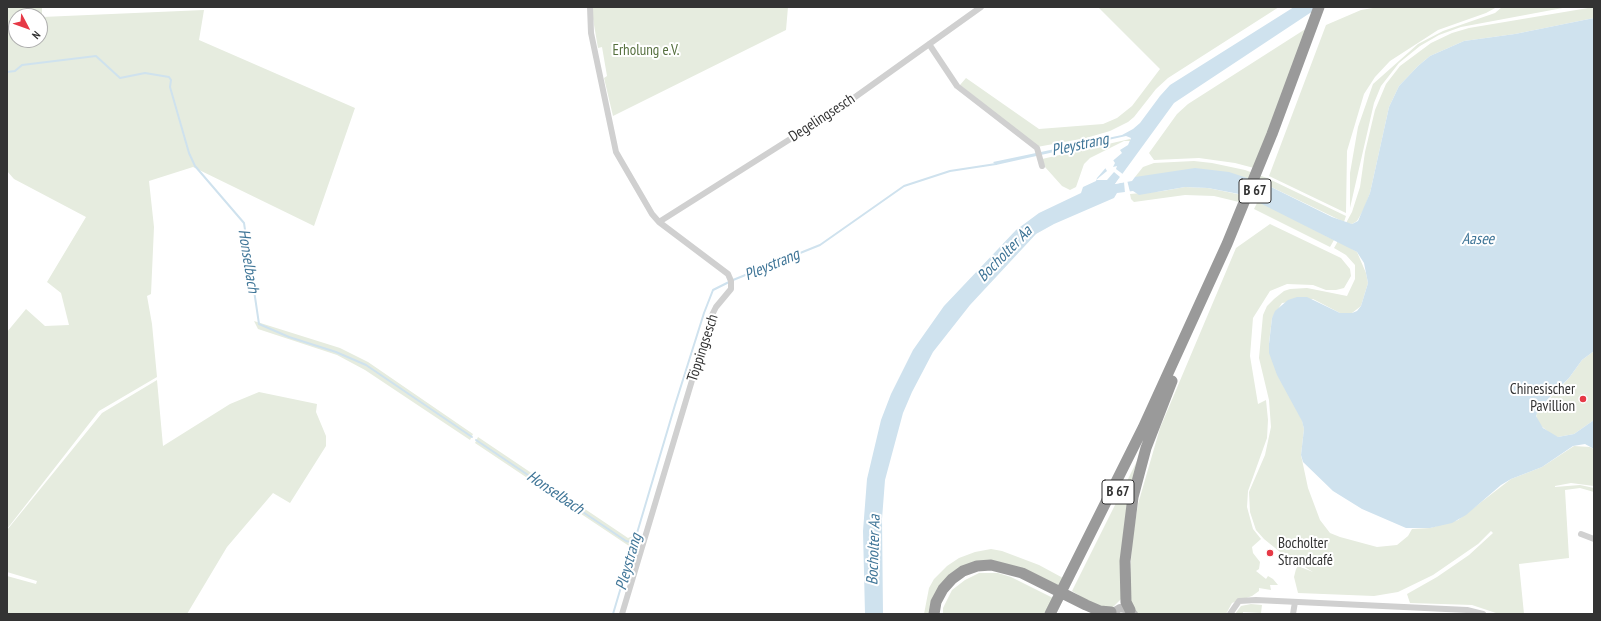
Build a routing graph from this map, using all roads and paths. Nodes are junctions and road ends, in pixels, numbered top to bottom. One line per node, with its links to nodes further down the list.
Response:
1 (590, 7): 8 (street, Töppingsesch)
2 (981, 7): 5 (street, Degelingsesch)
3 (1319, 7): 6 (highway, B 67)
4 (1325, 7): 6 (highway, B 67)
5 (929, 44): 7 (street); 8 (street, Degelingsesch)
6 (1300, 66): 9 (highway, B 67)
7 (1042, 166)
8 (659, 222): 19 (street, Töppingsesch)
9 (1230, 245): 10 (highway, B 67); 22 (highway, B 67)
10 (1178, 368): 17 (highway, B 67); 23 (highway, B 67)
11 (1581, 534): 12 (street)
12 (1594, 539)
13 (1038, 583): 15 (highway); 20 (highway); 21 (highway)
14 (1296, 602): 16 (street); 24 (street); 25 (street)
15 (1088, 609): 18 (highway)
16 (1415, 611): 26 (street)
17 (1132, 612): 18 (main road)
18 (1110, 613)
19 (622, 614)
20 (934, 614)
21 (938, 614)
22 (1049, 614)
23 (1056, 614)
24 (1230, 614)
25 (1293, 614)
26 (1483, 614)

